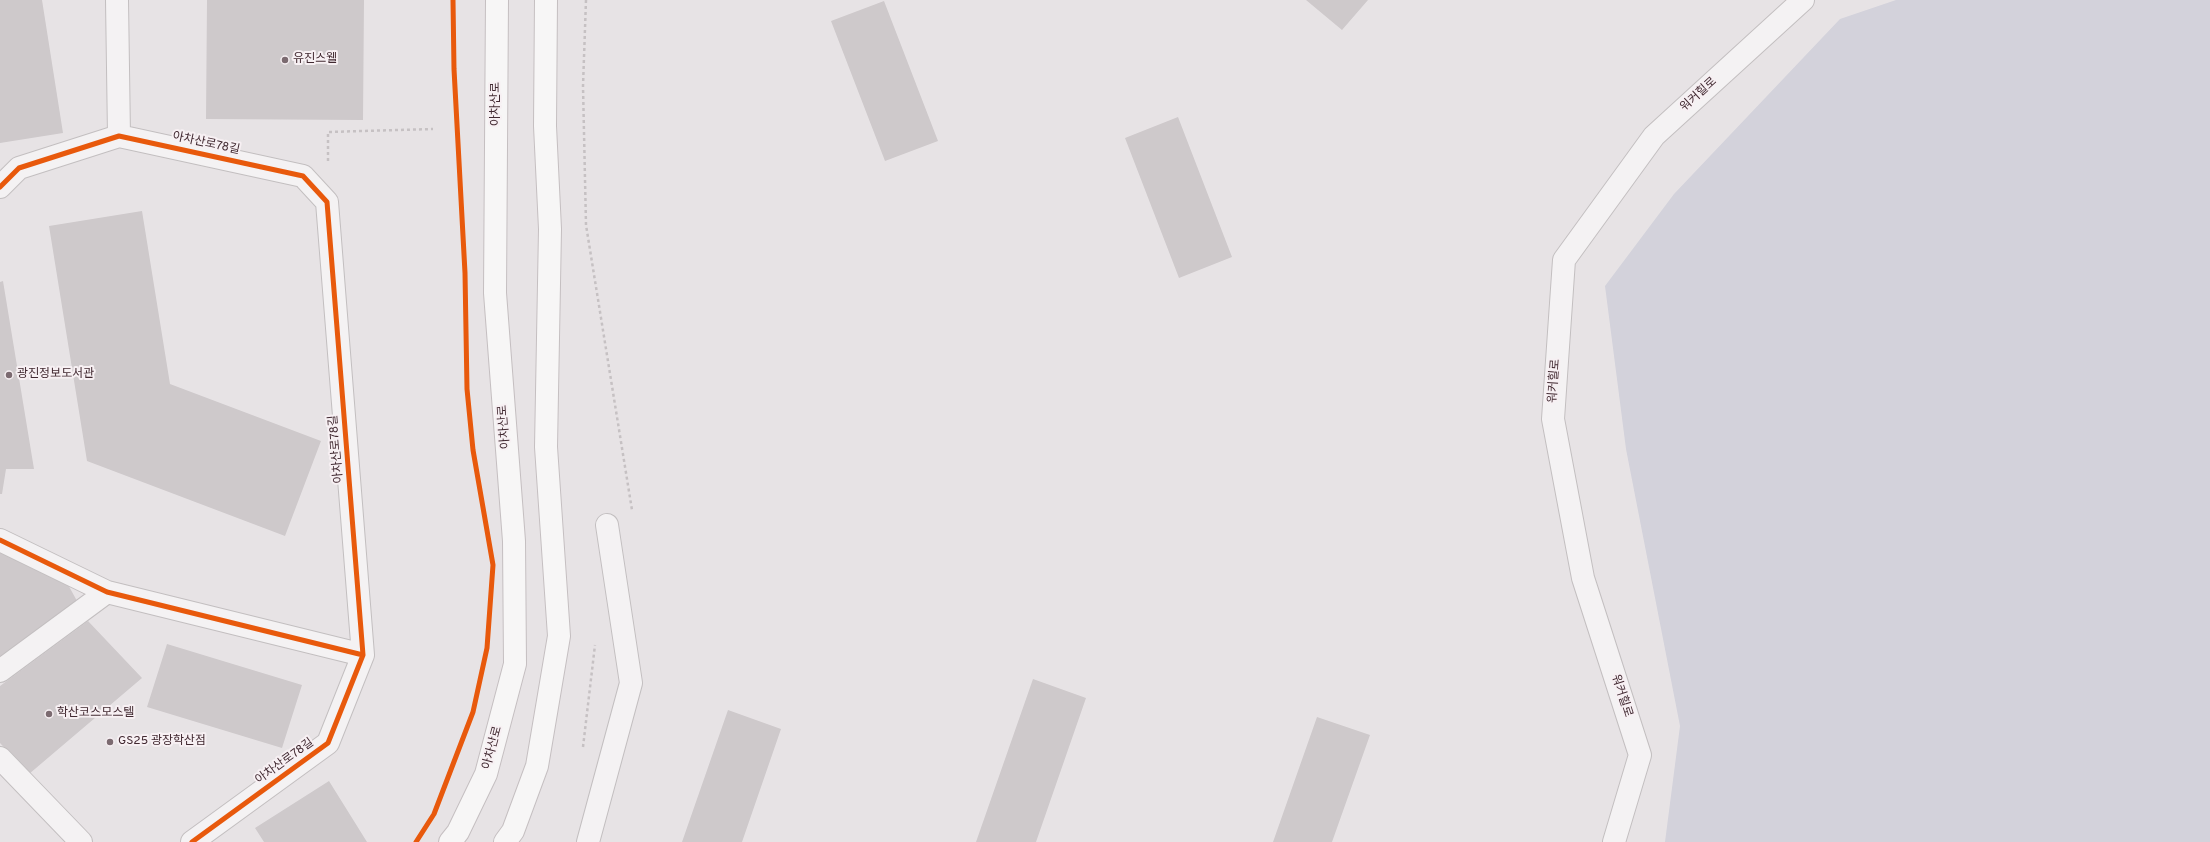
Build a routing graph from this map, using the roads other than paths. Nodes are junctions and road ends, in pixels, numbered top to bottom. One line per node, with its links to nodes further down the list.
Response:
1 (117, 0): 5 (street)
2 (497, 0): 15 (main road, 아차산로)
3 (546, 0): 16 (main road)
4 (1803, 0): 18 (street, 워커힐로)
5 (119, 136): 6 (street); 10 (street, 아차산로78길)
6 (0, 187)
7 (607, 525): 17 (street)
8 (0, 540): 9 (street)
9 (106, 592): 10 (street); 11 (street)
10 (363, 655): 14 (street, 아차산로78길)
11 (0, 671)
12 (0, 758): 13 (street)
13 (81, 842)
14 (192, 842)
15 (450, 842)
16 (505, 842)
17 (588, 842)
18 (1614, 842)

